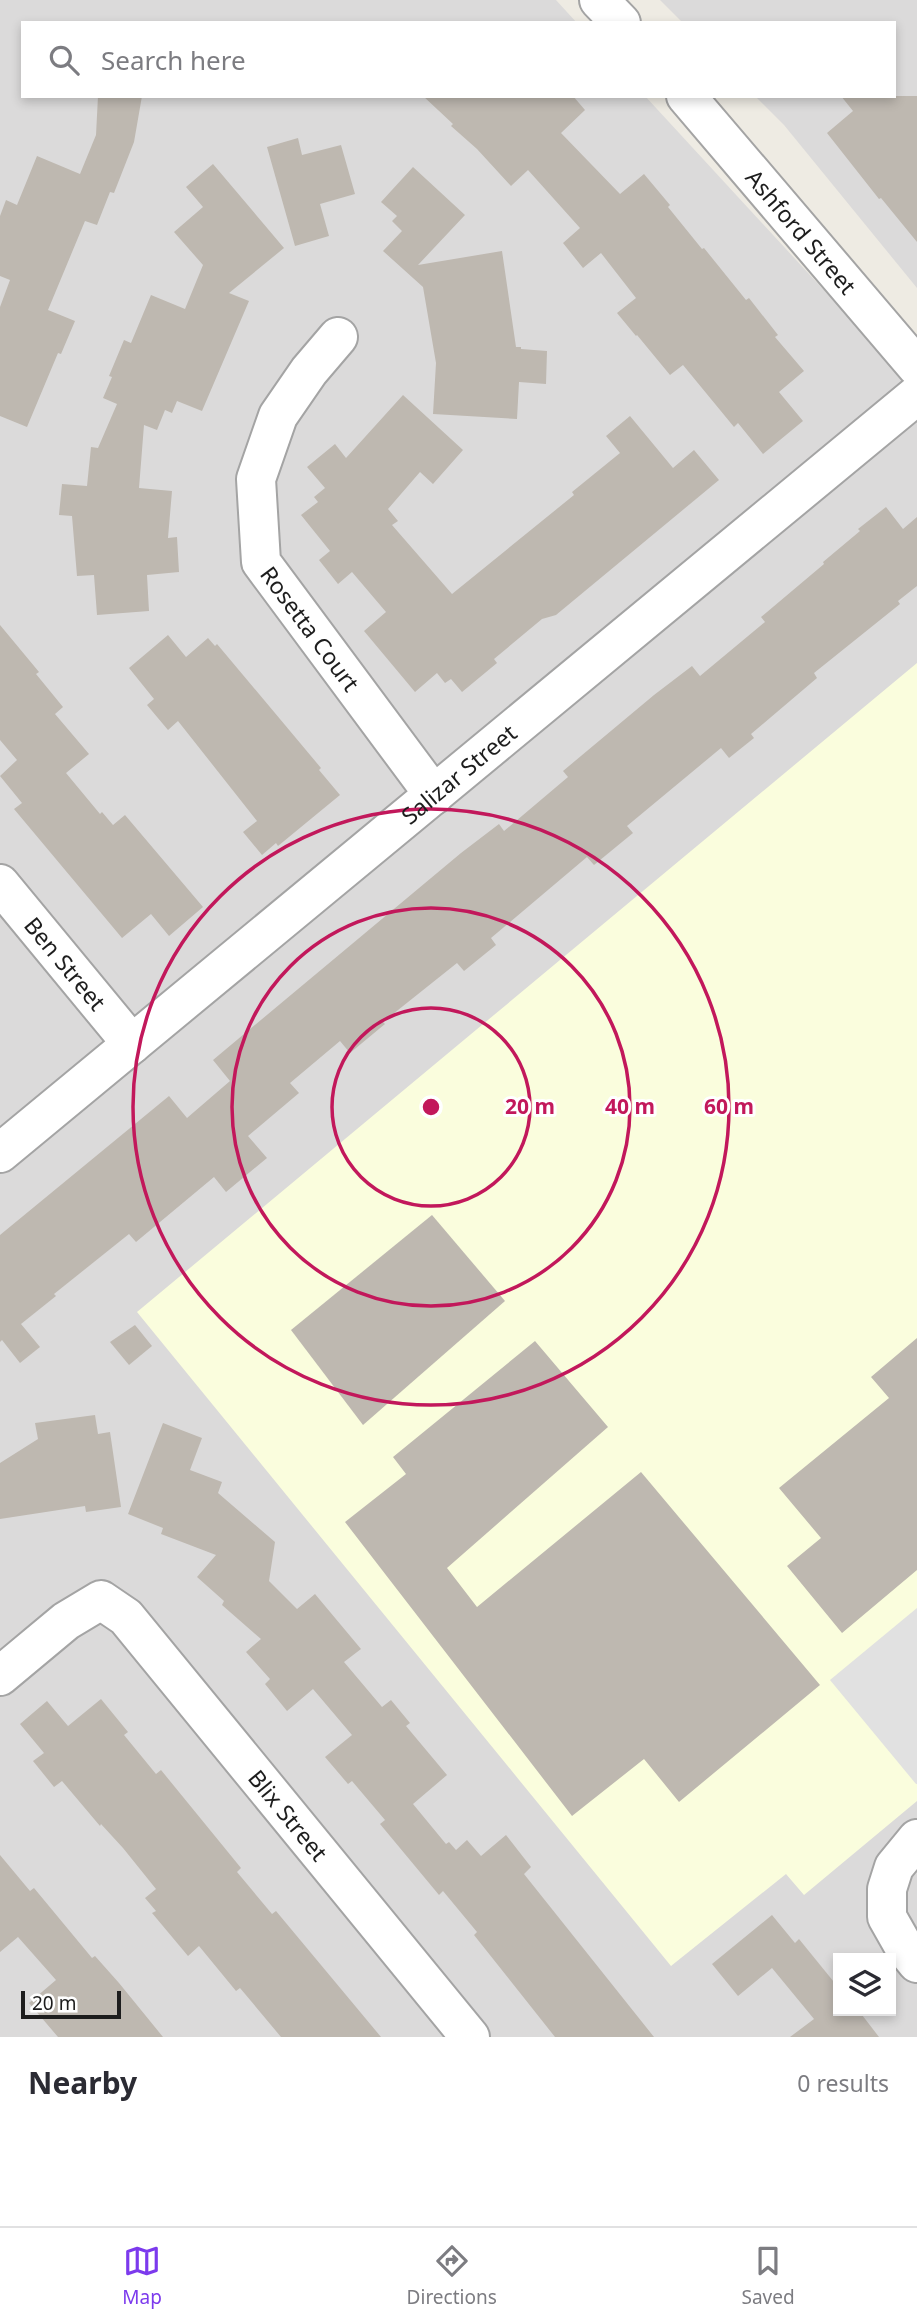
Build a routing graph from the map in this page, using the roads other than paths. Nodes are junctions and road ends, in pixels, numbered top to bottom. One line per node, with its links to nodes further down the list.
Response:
1 (599, 0): 2 (street)
2 (619, 21)
3 (688, 98): 5 (street, Ashford Street)
4 (338, 337): 7 (street, Rosetta Court)
5 (917, 367)
6 (917, 395): 7 (street, Salizar Street)
7 (435, 794): 9 (street, Salizar Street)
8 (0, 884): 9 (street, Ben Street)
9 (132, 1044): 10 (street, Salizar Street)
10 (0, 1153)
11 (0, 1676): 14 (street, Blix Street)
12 (917, 1839): 13 (street)
13 (917, 1964)
14 (470, 2037)

